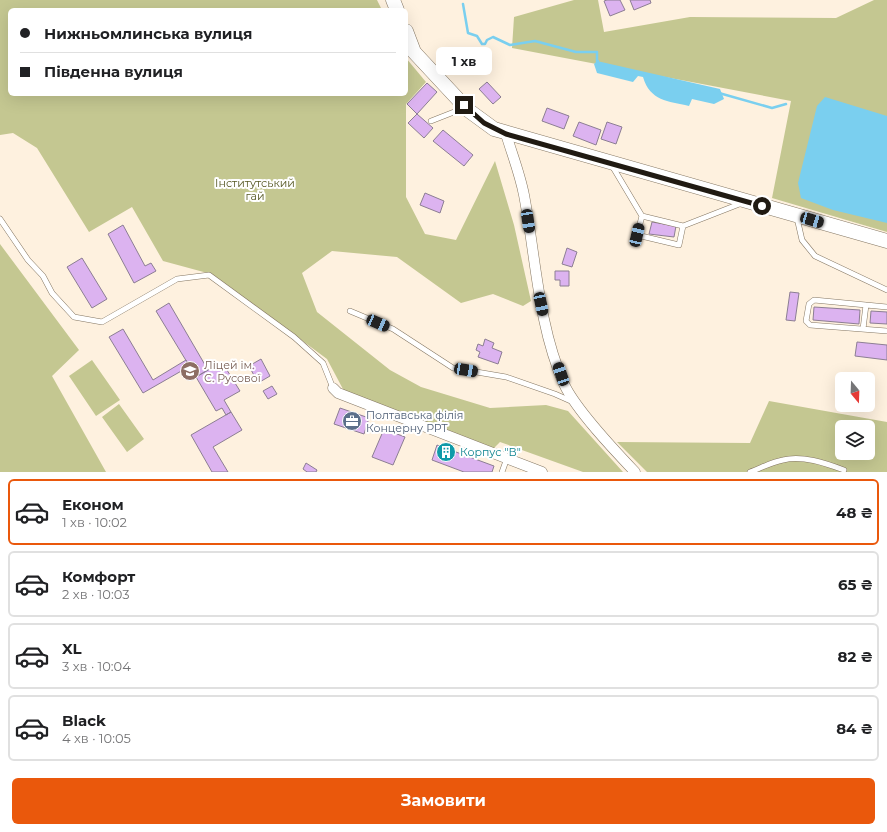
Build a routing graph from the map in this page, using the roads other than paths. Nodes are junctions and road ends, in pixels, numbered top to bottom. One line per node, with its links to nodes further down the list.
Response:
1 (408, 37): 2 (main road)
2 (464, 105): 3 (lane); 4 (main road)
3 (431, 121)
4 (506, 134): 5 (main road); 19 (street)
5 (610, 163): 6 (main road); 8 (lane)
6 (747, 201): 7 (main road); 10 (lane)
7 (797, 215): 11 (main road); 12 (lane)
8 (642, 216): 10 (lane); 10 (lane)
9 (0, 219): 18 (lane)
10 (683, 226)
11 (887, 241)
12 (887, 290)
13 (866, 305): 14 (lane); 16 (lane); 16 (lane)
14 (887, 307)
15 (350, 310): 19 (lane)
16 (863, 329): 17 (lane)
17 (887, 331)
18 (333, 388): 20 (street)
19 (578, 404): 24 (street)
20 (507, 458): 22 (lane); 23 (street)
21 (844, 470): 25 (lane)
22 (502, 472)
23 (542, 472)
24 (635, 472)
25 (750, 472)

